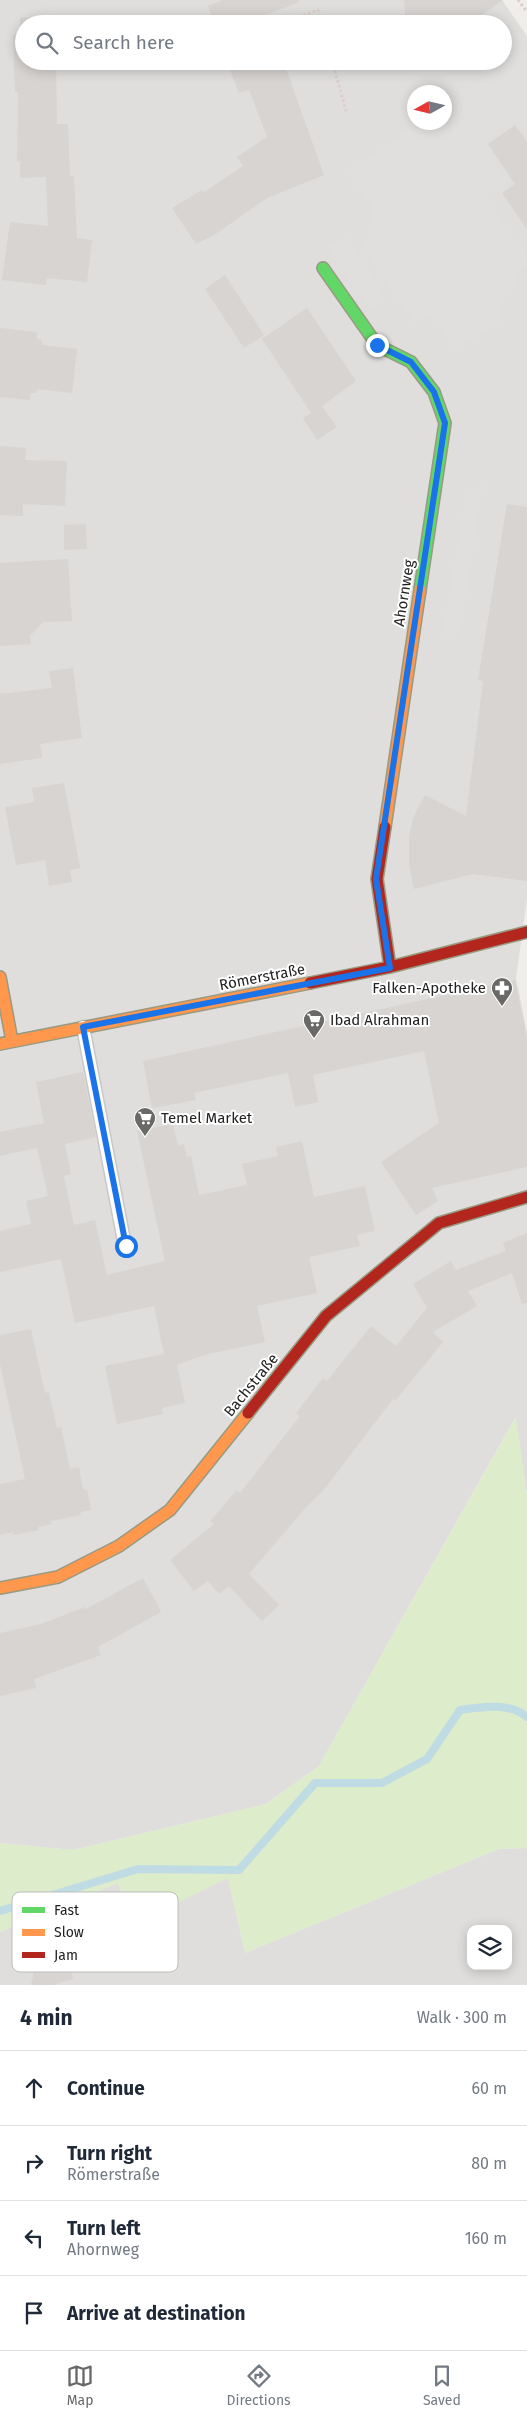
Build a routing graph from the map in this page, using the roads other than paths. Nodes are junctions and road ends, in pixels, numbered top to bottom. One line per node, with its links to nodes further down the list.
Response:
1 (323, 268): 3 (street, Ahornweg)
2 (527, 932): 3 (street, Römerstraße)
3 (390, 968): 5 (street, Römerstraße)
4 (0, 977): 6 (street)
5 (83, 1027): 6 (street, Römerstraße); 8 (lane)
6 (6, 1042)
7 (527, 1196): 9 (street, Bachstraße)
8 (126, 1246)
9 (0, 1588)

